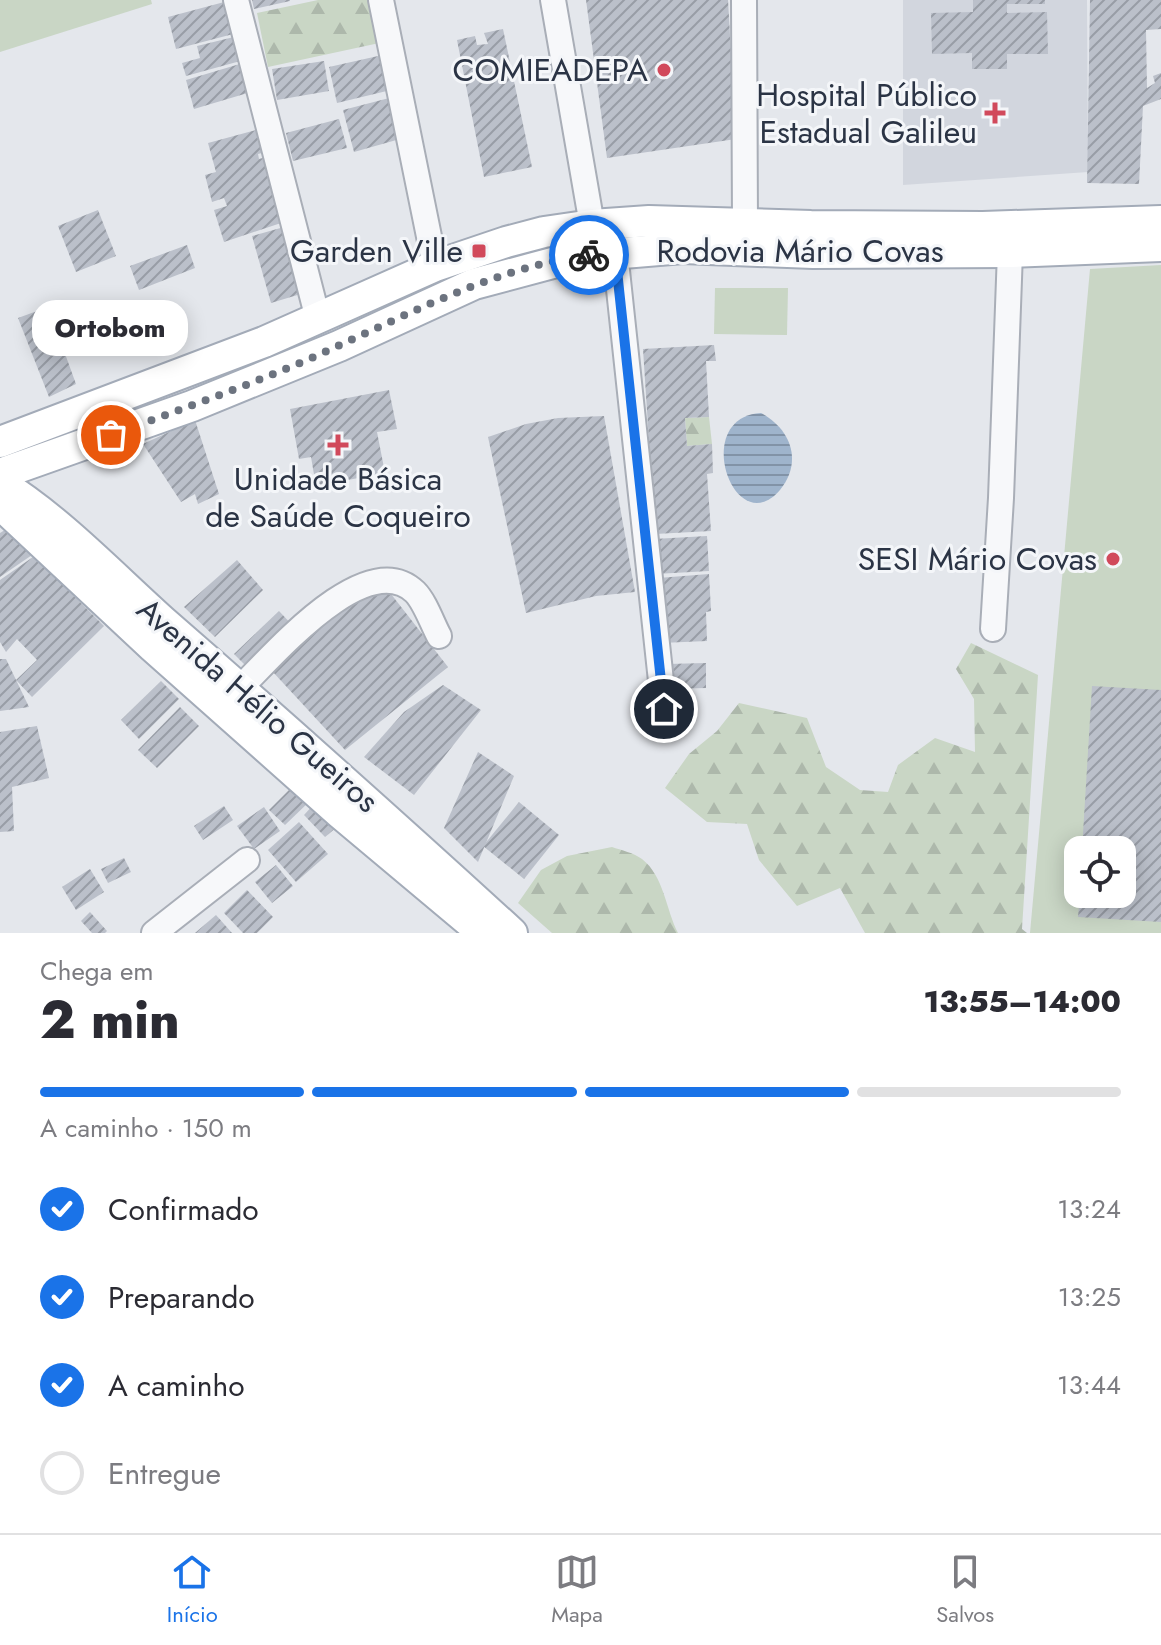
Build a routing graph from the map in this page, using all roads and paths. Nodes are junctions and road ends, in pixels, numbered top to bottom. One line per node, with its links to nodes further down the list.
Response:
1 (236, 0): 13 (street)
2 (381, 0): 12 (street)
3 (553, 0): 7 (street)
4 (744, 0): 6 (street)
5 (1161, 221): 8 (main road, Rodovia Mário Covas)
6 (745, 223): 7 (main road, Rodovia Mário Covas); 8 (main road, Rodovia Mário Covas)
7 (592, 225): 12 (main road, Rodovia Mário Covas)
8 (1122, 235): 9 (main road, Rodovia Mário Covas); 11 (main road, Rodovia Mário Covas)
9 (1161, 246)
10 (615, 252): 11 (main road, Rodovia Mário Covas); 15 (main road, Rodovia Mário Covas); 21 (street)
11 (1010, 252): 18 (street)
12 (435, 266): 13 (main road, Rodovia Mário Covas)
13 (318, 319): 14 (main road, Rodovia Mário Covas)
14 (0, 442)
15 (0, 474)
16 (0, 483): 20 (main road, Avenida Hélio Gueiros)
17 (0, 504): 24 (main road, Avenida Hélio Gueiros)
18 (993, 629)
19 (439, 636): 20 (street)
20 (240, 688): 25 (main road, Avenida Hélio Gueiros)
21 (664, 709)
22 (247, 860): 23 (street)
23 (154, 933)
24 (483, 933)
25 (512, 933)

